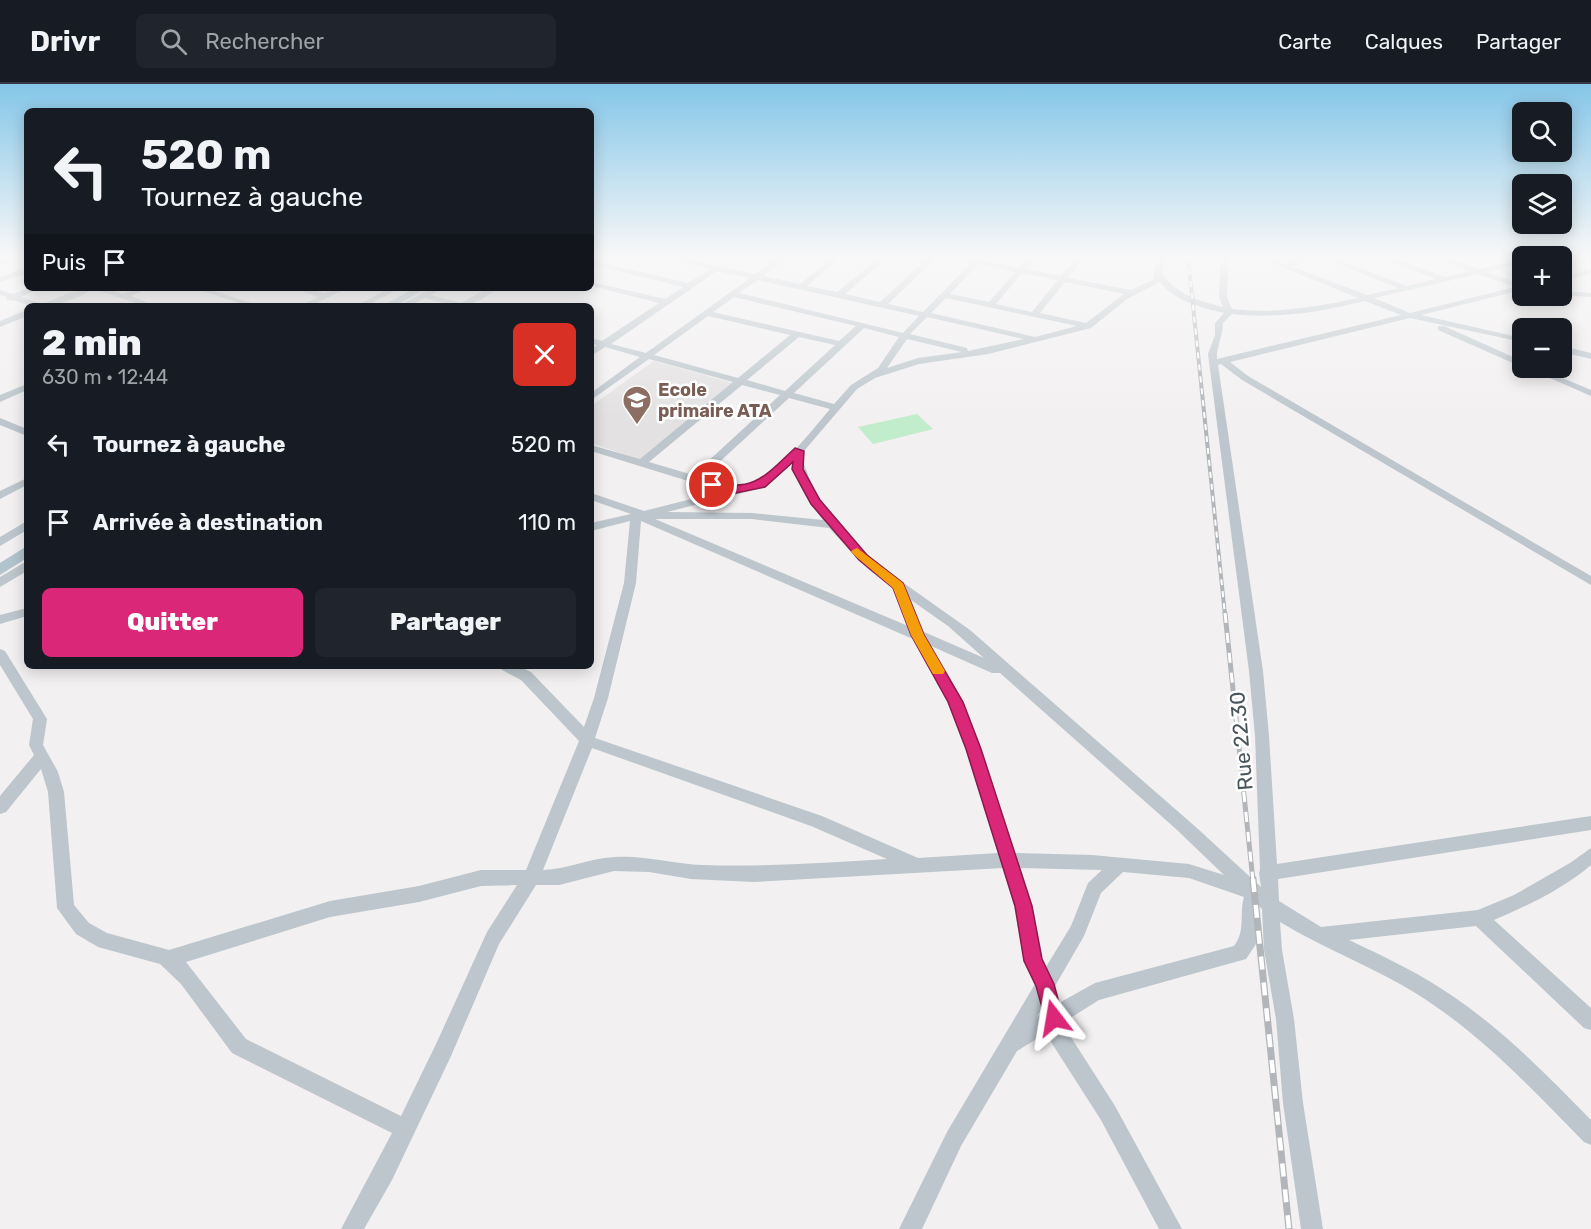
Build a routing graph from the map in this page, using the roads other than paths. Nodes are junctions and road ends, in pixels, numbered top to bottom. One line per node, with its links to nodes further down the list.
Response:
1 (654, 310): 27 (street)
2 (710, 310): 14 (street)
3 (801, 310): 20 (street)
4 (908, 310): 16 (street)
5 (929, 310): 16 (street)
6 (1014, 310): 17 (street)
7 (1037, 310): 17 (street)
8 (1109, 310): 21 (street)
9 (1224, 310): 13 (street)
10 (1301, 310): 13 (street)
11 (1398, 310): 18 (street)
12 (1435, 310): 18 (street)
13 (1229, 312): 35 (street, Rue 22.30)
14 (706, 313): 22 (street); 32 (street)
15 (24, 314): 19 (street)
16 (925, 314): 23 (street); 25 (street)
17 (1034, 315): 21 (street)
18 (1413, 316): 24 (street); 34 (street); 35 (street)
19 (0, 324)
20 (862, 325): 23 (street); 28 (street)
21 (1088, 326): 25 (street)
22 (797, 334): 28 (street); 38 (street)
23 (905, 335): 31 (street); 36 (street)
24 (1512, 338)
25 (1035, 339): 31 (street)
26 (594, 342): 27 (street)
27 (604, 344): 29 (street); 32 (street)
28 (840, 344): 40 (street)
29 (594, 351)
30 (1572, 351): 33 (street)
31 (974, 352): 36 (street)
32 (647, 356): 38 (street); 42 (street)
33 (1591, 356)
34 (1512, 360)
35 (1218, 362): 65 (street); 82 (street, Rue 22.30)
36 (874, 375): 44 (street)
37 (1556, 378): 41 (street)
38 (740, 381): 40 (street); 49 (street)
39 (24, 388): 43 (street)
40 (785, 393): 44 (street); 50 (street)
41 (1591, 393)
42 (594, 395)
43 (0, 399)
44 (835, 407): 48 (street)
45 (0, 421): 46 (street)
46 (24, 432)
47 (594, 449): 49 (street)
48 (799, 451): 52 (street); 56 (street)
49 (641, 464): 50 (street)
50 (693, 481): 52 (street)
51 (24, 483): 53 (street)
52 (731, 490): 55 (street)
53 (0, 496)
54 (594, 497): 55 (street)
55 (640, 516): 56 (street); 57 (street); 70 (street); 74 (street)
56 (835, 525): 67 (street)
57 (594, 526)
58 (24, 527): 59 (street)
59 (0, 542)
60 (24, 544): 62 (main road)
61 (24, 553): 64 (main road)
62 (0, 560)
63 (24, 567): 66 (street)
64 (0, 570)
65 (1591, 581)
66 (0, 583)
67 (899, 586): 70 (street); 73 (street)
68 (24, 613): 69 (street)
69 (0, 620)
70 (918, 635): 73 (street); 79 (street)
71 (0, 654): 75 (street)
72 (513, 669): 74 (street)
73 (1005, 672): 84 (street)
74 (588, 741): 81 (street); 83 (street)
75 (42, 756): 76 (street); 88 (street)
76 (0, 807)
77 (1591, 823): 82 (street)
78 (1591, 855): 86 (street)
79 (1009, 860): 80 (street); 81 (street); 89 (street)
80 (1120, 864): 84 (street); 89 (street)
81 (919, 866): 83 (street)
82 (1268, 873): 85 (street, Rue 22.30)
83 (531, 878): 88 (street); 93 (street)
84 (1254, 892): 85 (street); 91 (street)
85 (1270, 905): 87 (street); 98 (street, Rue 22.30)
86 (1479, 918): 87 (street); 90 (street)
87 (1320, 935): 94 (street)
88 (169, 959): 93 (street)
89 (1045, 984): 91 (street); 92 (street)
90 (1589, 1017)
91 (1054, 1018): 92 (street); 97 (street)
92 (1010, 1044): 96 (street)
93 (405, 1129): 95 (street)
94 (1591, 1135)
95 (352, 1229)
96 (910, 1229)
97 (1171, 1229)
98 (1311, 1229)

